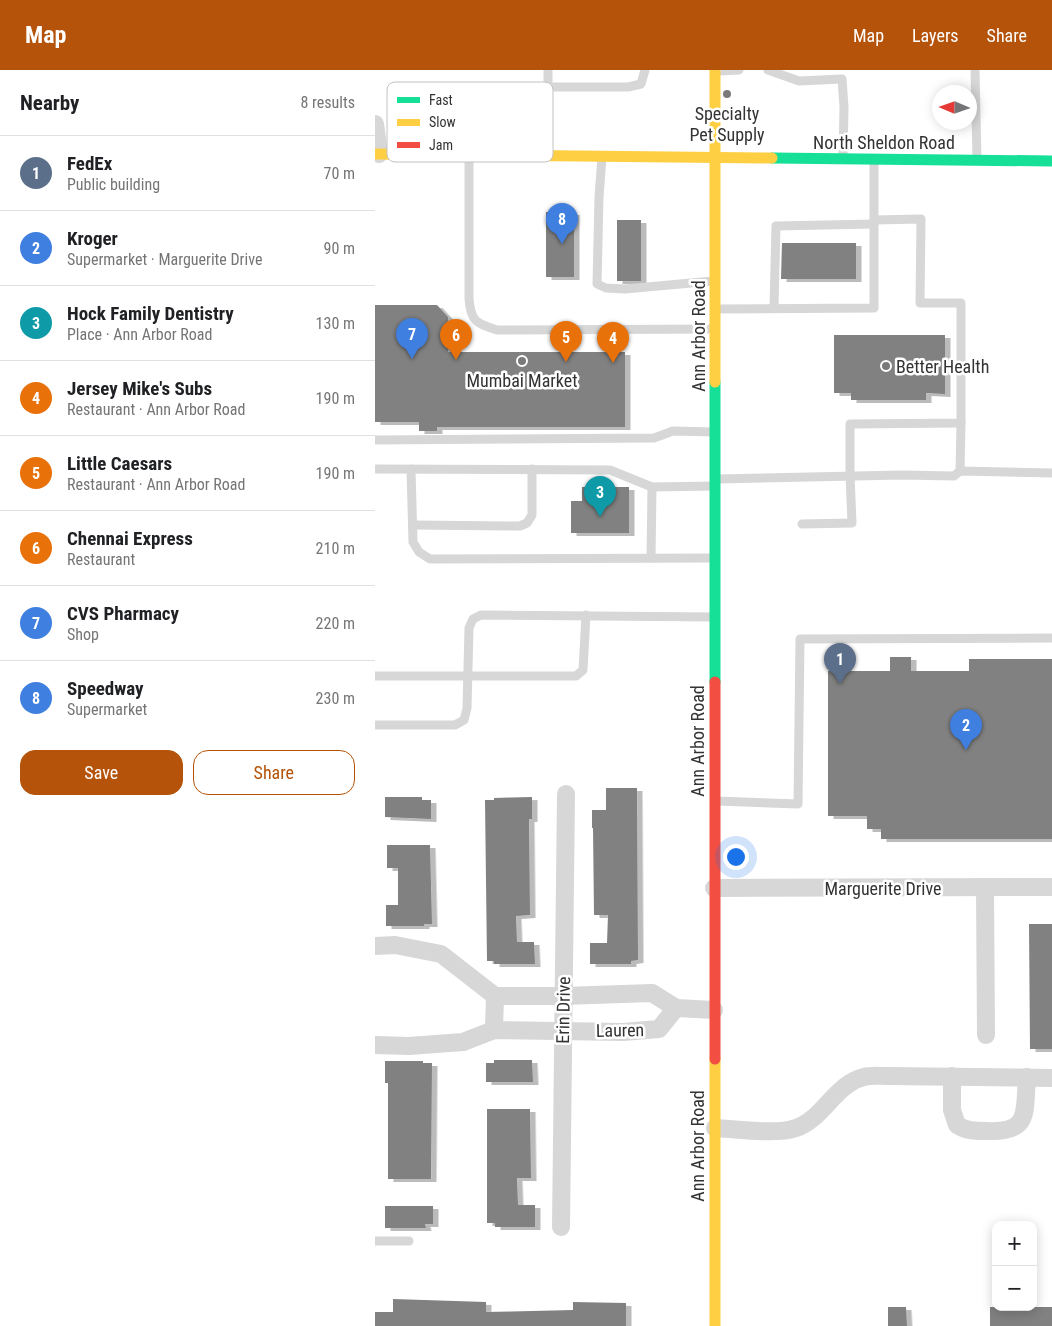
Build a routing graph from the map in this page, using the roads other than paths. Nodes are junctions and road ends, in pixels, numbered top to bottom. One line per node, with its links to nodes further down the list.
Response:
1 (645, 70): 7 (lane)
2 (739, 70): 5 (lane)
3 (769, 70): 6 (lane)
4 (975, 70): 15 (lane)
5 (715, 71): 12 (main road, Ann Arbor Road)
6 (779, 72): 13 (lane)
7 (553, 87)
8 (375, 124): 9 (street)
9 (377, 154)
10 (553, 155): 11 (main road, North Sheldon Road)
11 (603, 155): 12 (main road, North Sheldon Road); 19 (lane)
12 (715, 156): 13 (main road, North Sheldon Road); 19 (main road, Ann Arbor Road)
13 (843, 160): 14 (main road, North Sheldon Road)
14 (874, 160): 15 (main road, North Sheldon Road); 18 (lane)
15 (977, 160): 16 (main road, North Sheldon Road)
16 (1052, 161)
17 (469, 162): 22 (lane)
18 (874, 222): 20 (lane); 20 (lane); 23 (lane)
19 (716, 280): 21 (main road, Ann Arbor Road)
20 (774, 308): 21 (lane)
21 (716, 309): 22 (main road, Ann Arbor Road)
22 (716, 328): 24 (main road, Ann Arbor Road)
23 (961, 423): 29 (lane); 31 (lane)
24 (715, 432): 25 (lane); 32 (main road, Ann Arbor Road)
25 (375, 440)
26 (411, 468): 27 (lane); 28 (lane); 35 (lane)
27 (375, 469)
28 (532, 469): 33 (lane); 35 (lane)
29 (960, 471): 30 (lane); 31 (lane)
30 (1052, 474)
31 (850, 476): 32 (lane); 34 (lane)
32 (715, 483): 33 (lane); 37 (main road, Ann Arbor Road)
33 (651, 487): 36 (lane)
34 (802, 524)
35 (413, 526): 36 (lane)
36 (651, 558): 37 (lane)
37 (715, 558): 39 (main road, Ann Arbor Road)
38 (586, 615): 39 (lane); 42 (lane); 42 (lane)
39 (715, 617): 45 (main road, Ann Arbor Road)
40 (1052, 638): 45 (lane)
41 (375, 676): 42 (lane)
42 (468, 676): 43 (lane)
43 (375, 725)
44 (566, 794): 51 (street, Erin Drive)
45 (714, 801): 47 (main road, Ann Arbor Road)
46 (1052, 887): 48 (street, Marguerite Drive)
47 (714, 888): 48 (street, Marguerite Drive); 53 (main road, Ann Arbor Road)
48 (985, 888): 56 (street)
49 (375, 946): 50 (street)
50 (495, 996): 51 (street, Lauren); 54 (street)
51 (563, 996): 52 (street, Lauren); 55 (street, Erin Drive)
52 (676, 1008): 53 (street, Lauren); 55 (street, Lauren)
53 (715, 1010): 61 (main road, Ann Arbor Road)
54 (494, 1030): 55 (street, Lauren); 57 (street, Lauren)
55 (563, 1030): 62 (street, Erin Drive)
56 (985, 1035)
57 (375, 1045)
58 (952, 1076): 59 (street); 59 (street); 61 (street)
59 (1027, 1077): 60 (street)
60 (1052, 1078)
61 (715, 1128): 65 (main road, Ann Arbor Road)
62 (561, 1227)
63 (375, 1241): 64 (lane)
64 (409, 1241)
65 (715, 1326)

